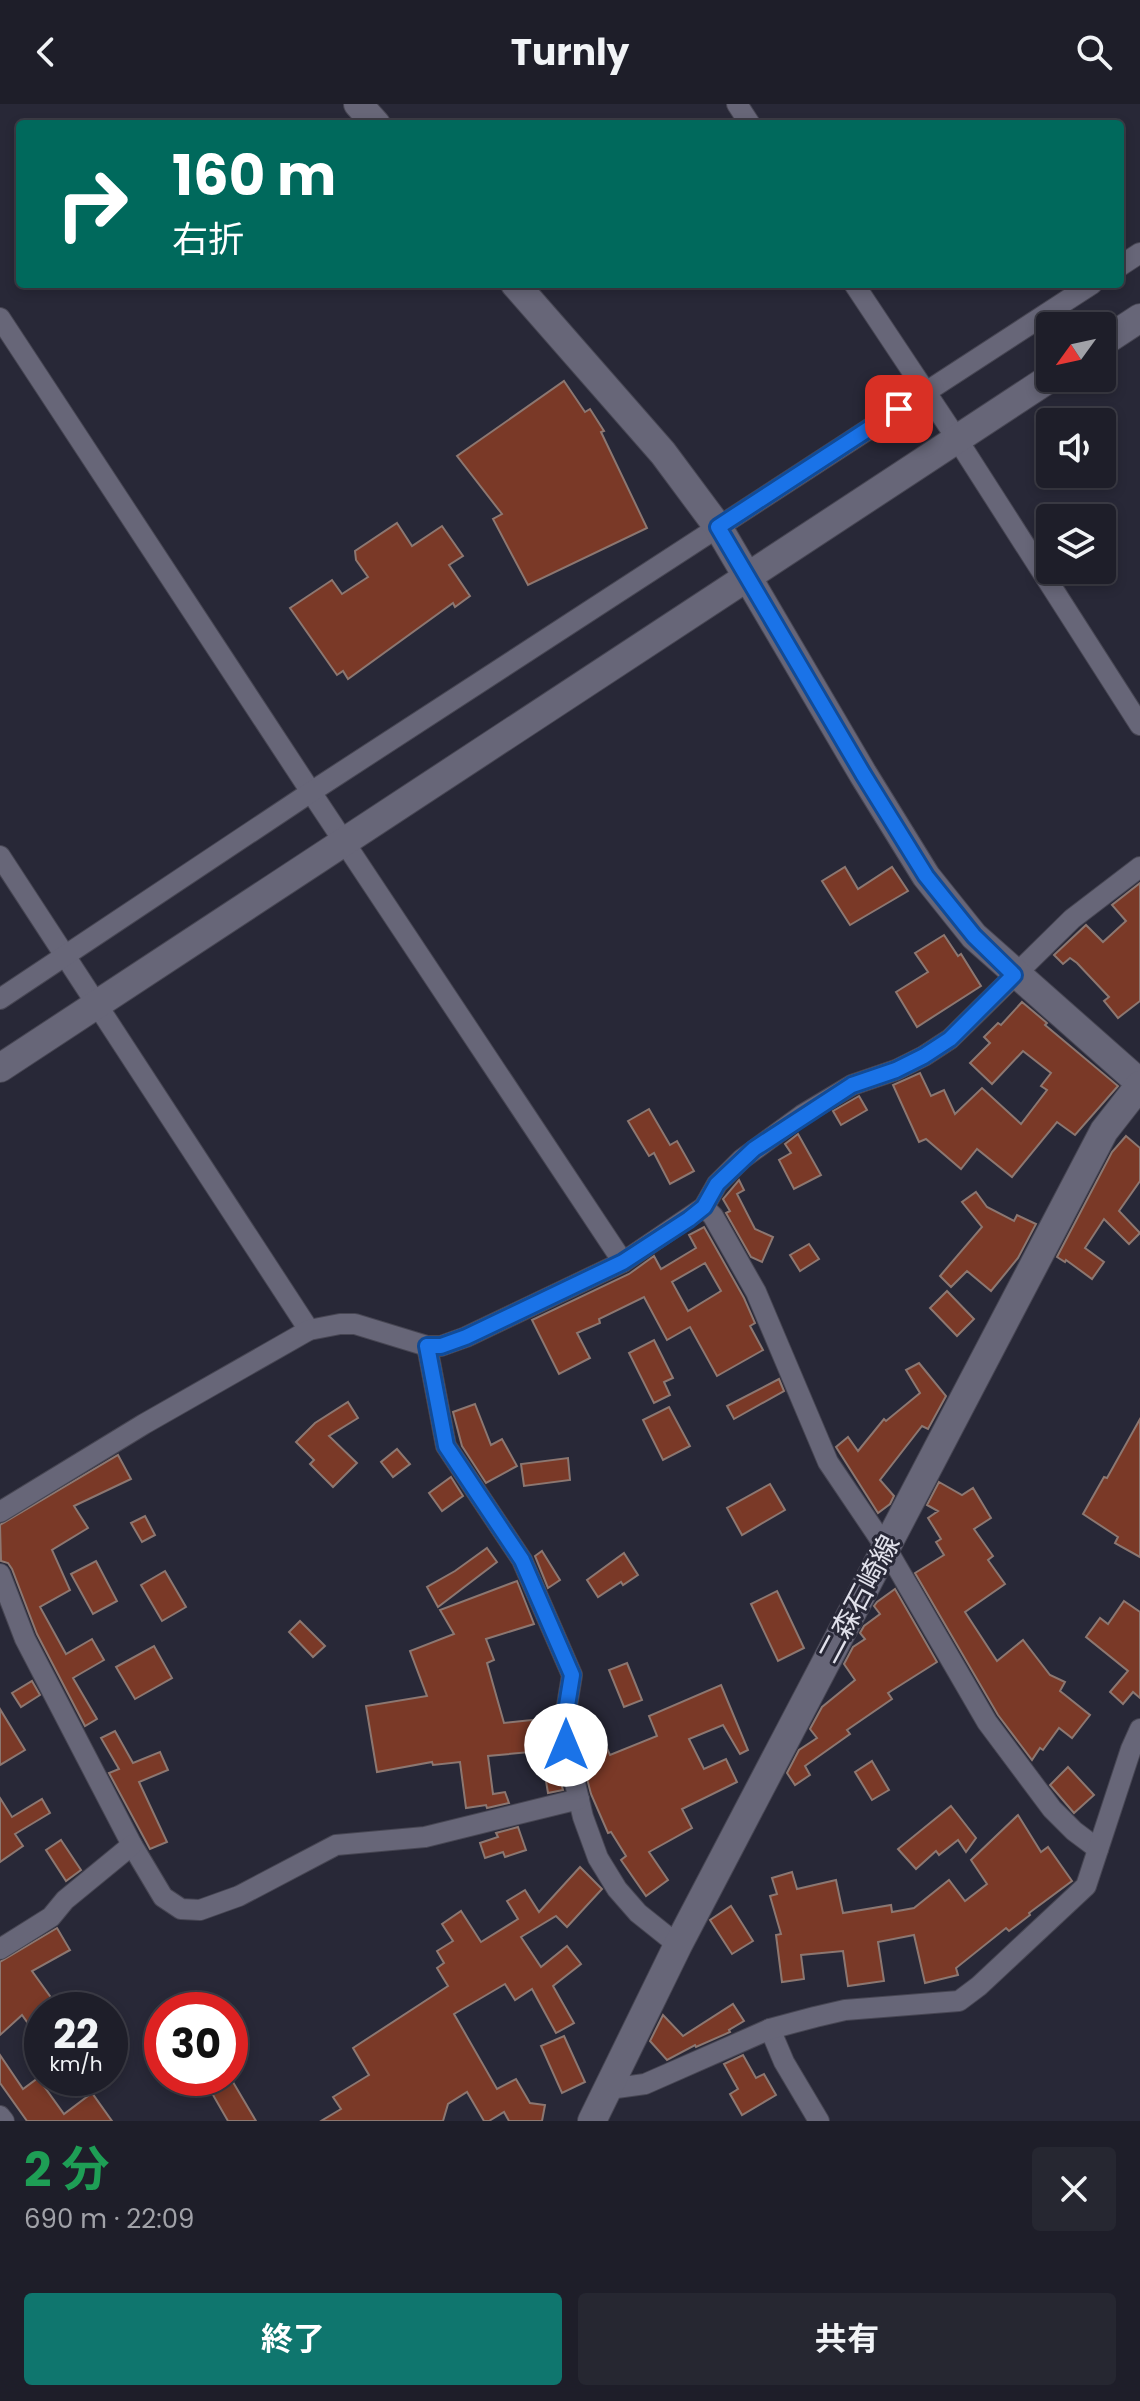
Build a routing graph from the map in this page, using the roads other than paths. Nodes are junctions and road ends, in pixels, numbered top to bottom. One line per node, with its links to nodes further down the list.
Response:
1 (358, 104): 2 (street)
2 (372, 120)
3 (519, 288): 12 (street)
4 (857, 288): 10 (street)
5 (1086, 288): 10 (street)
6 (0, 318): 15 (street)
7 (1140, 318): 8 (street)
8 (1116, 334)
9 (1036, 387): 11 (street)
10 (924, 392): 11 (street); 12 (street)
11 (957, 439): 13 (street); 14 (street)
12 (718, 527): 13 (street); 15 (street)
13 (749, 575): 16 (street); 20 (street)
14 (1140, 725)
15 (311, 792): 16 (street); 19 (street)
16 (344, 842): 22 (street); 26 (street)
17 (0, 856): 19 (street)
18 (1140, 867): 20 (street)
19 (66, 955): 21 (street); 22 (street)
20 (1014, 975): 24 (street); 25 (street)
21 (0, 999)
22 (98, 1003): 23 (street); 27 (street)
23 (0, 1068)
24 (1140, 1084): 30 (street, 二森石崎線)
25 (704, 1207): 26 (street); 30 (street)
26 (623, 1262): 28 (street)
27 (309, 1330): 28 (street); 29 (street)
28 (427, 1346): 33 (street)
29 (0, 1512)
30 (886, 1548): 35 (street); 36 (street, 二森石崎線)
31 (0, 1574): 34 (street)
32 (1140, 1729): 35 (street)
33 (579, 1799): 34 (street); 36 (street)
34 (132, 1845): 37 (street)
35 (1098, 1849): 38 (street)
36 (678, 1945): 39 (street, 二森石崎線)
37 (0, 1949)
38 (770, 2029): 39 (street); 43 (street)
39 (609, 2089): 42 (street, 二森石崎線)
40 (0, 2116): 41 (street)
41 (4, 2121)
42 (592, 2121)
43 (819, 2121)

